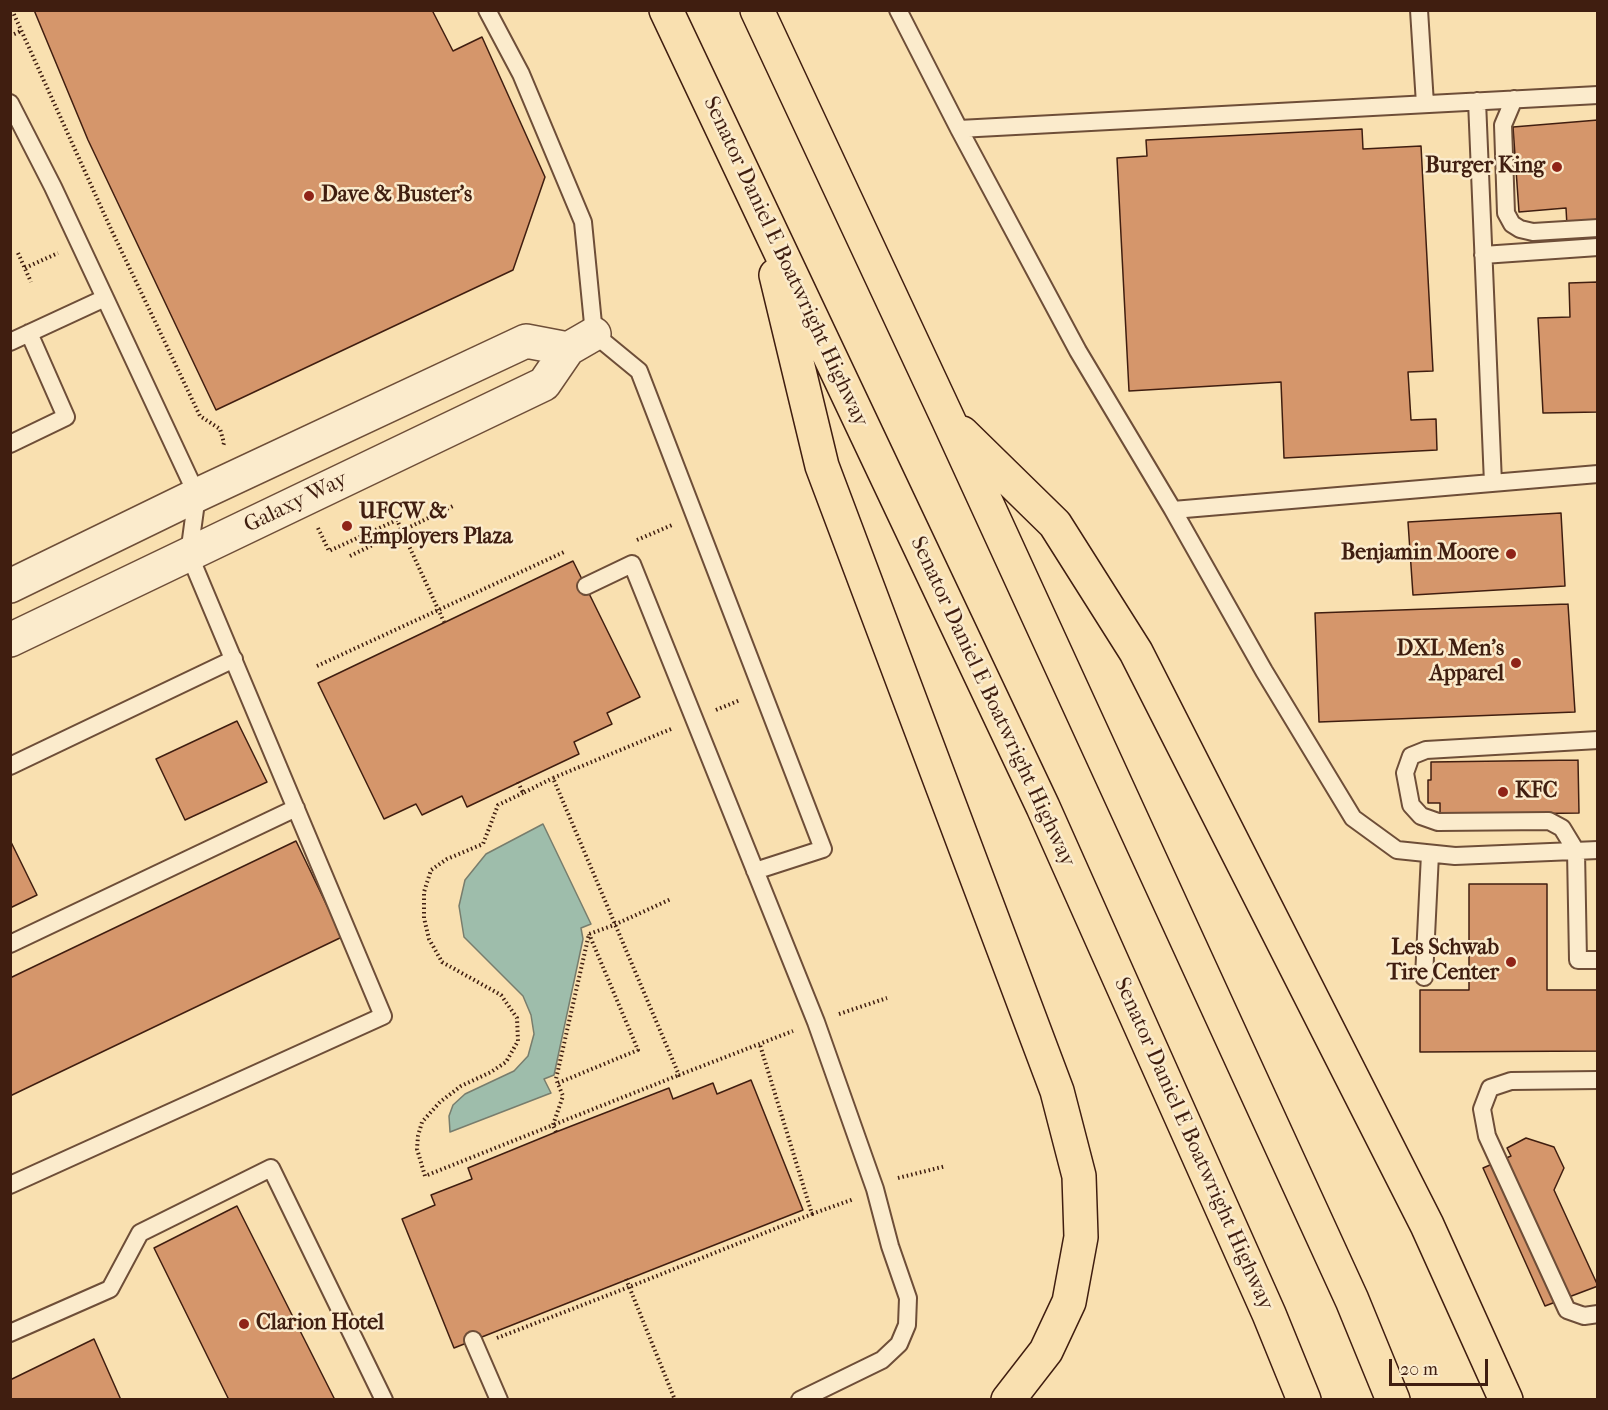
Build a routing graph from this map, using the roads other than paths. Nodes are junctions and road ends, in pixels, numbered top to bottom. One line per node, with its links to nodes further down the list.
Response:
1 (487, 10): 19 (lane)
2 (666, 10): 12 (highway, Senator Daniel E Boatwright Highway)
3 (757, 10): 20 (highway)
4 (898, 10): 11 (lane)
5 (1419, 10): 10 (lane)
6 (1598, 94): 7 (lane)
7 (1514, 99): 8 (lane); 13 (lane)
8 (1477, 101): 10 (lane); 15 (lane)
9 (10, 103): 16 (lane)
10 (1425, 104): 11 (lane)
11 (959, 129): 25 (lane)
12 (760, 209): 49 (highway); 50 (highway, Senator Daniel E Boatwright Highway)
13 (1598, 228)
14 (1598, 247): 15 (lane)
15 (1483, 255): 23 (lane)
16 (105, 298): 17 (lane); 24 (lane)
17 (29, 333): 18 (lane); 21 (lane)
18 (10, 342)
19 (581, 342): 24 (street); 26 (street, Galaxy Way); 37 (lane)
20 (948, 419): 51 (highway); 52 (highway)
21 (10, 444)
22 (1598, 474): 23 (lane)
23 (1493, 483): 25 (lane)
24 (197, 495): 26 (lane); 27 (street)
25 (1173, 510): 36 (lane)
26 (189, 554): 29 (street, Galaxy Way); 30 (lane)
27 (10, 586)
28 (586, 586): 37 (lane)
29 (10, 640)
30 (234, 659): 32 (lane); 33 (lane)
31 (1598, 740): 35 (lane)
32 (10, 766)
33 (296, 808): 38 (lane); 42 (lane)
34 (1598, 849): 35 (lane)
35 (1576, 851): 36 (lane); 39 (lane)
36 (1430, 854): 40 (lane)
37 (755, 871): 48 (lane)
38 (10, 944)
39 (1598, 960)
40 (1424, 977)
41 (1598, 1080): 43 (lane)
42 (10, 1185)
43 (1598, 1314)
44 (10, 1333): 46 (lane)
45 (473, 1340): 47 (lane)
46 (384, 1400)
47 (499, 1400)
48 (800, 1400)
49 (1008, 1400)
50 (1304, 1400)
51 (1393, 1400)
52 (1506, 1400)

